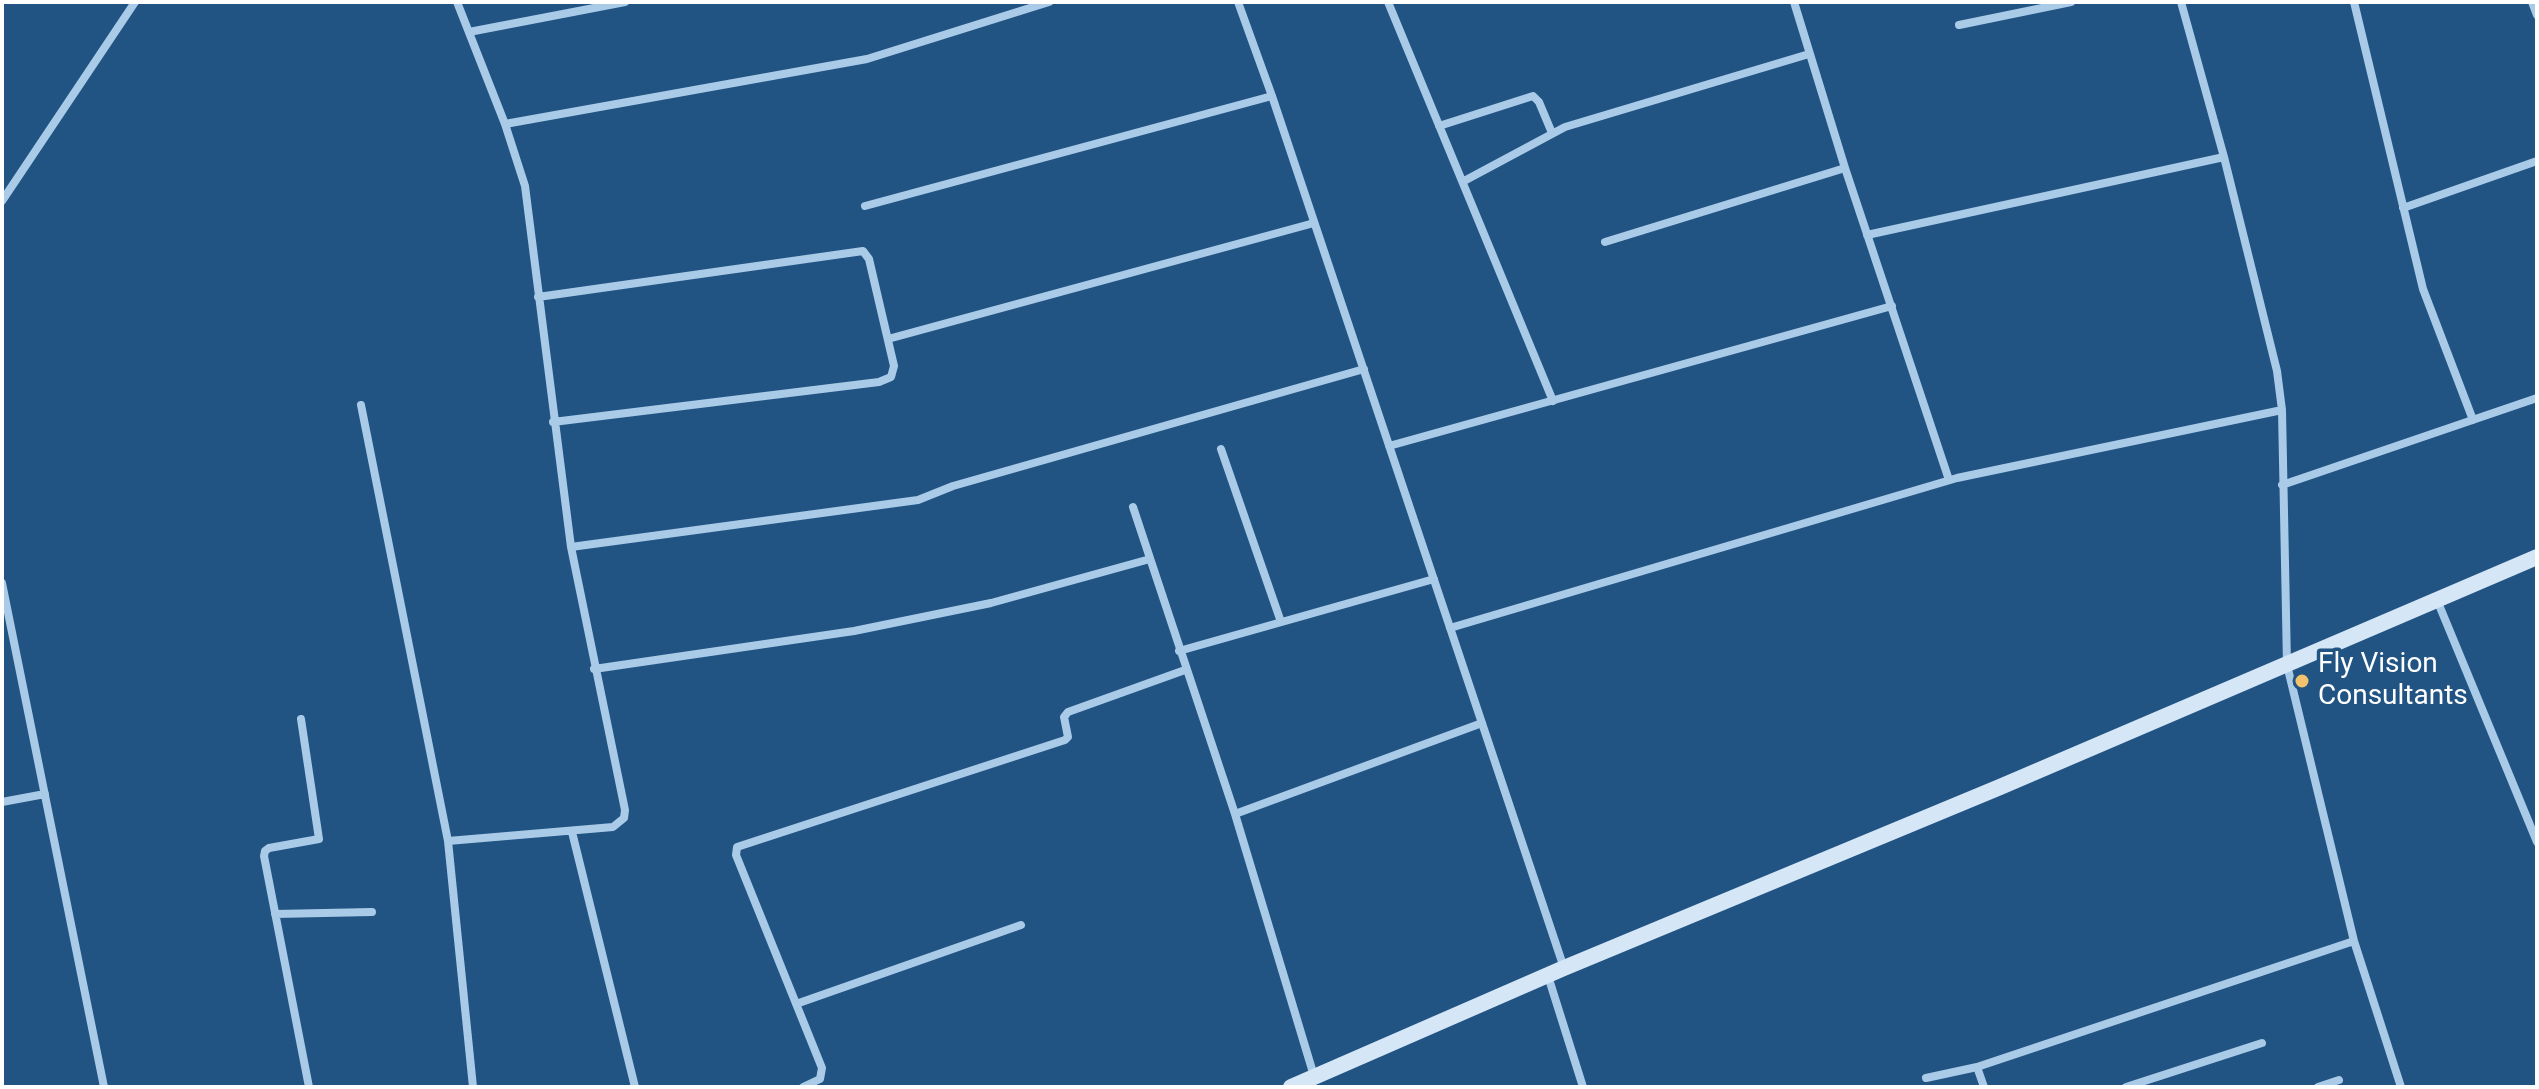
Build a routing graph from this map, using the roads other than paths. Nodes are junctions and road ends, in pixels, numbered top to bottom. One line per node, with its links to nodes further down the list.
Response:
1 (135, 2): 24 (street)
2 (457, 2): 14 (street)
3 (625, 2): 14 (street)
4 (1049, 2): 17 (street)
5 (1238, 2): 16 (street)
6 (1388, 2): 18 (street)
7 (1794, 2): 15 (street)
8 (2067, 2): 13 (street)
9 (2181, 2): 20 (street)
10 (2354, 2): 26 (street)
11 (2532, 2): 12 (street)
12 (2537, 15)
13 (1959, 25)
14 (469, 32): 17 (street)
15 (1809, 54): 19 (street); 22 (street)
16 (1272, 96): 25 (street); 27 (street)
17 (505, 124): 30 (street)
18 (1439, 126): 19 (street); 23 (street)
19 (1552, 133): 23 (street)
20 (2224, 157): 28 (street); 37 (street)
21 (2537, 161): 26 (street)
22 (1845, 168): 28 (street); 29 (street)
23 (1464, 181): 35 (street)
24 (2, 201)
25 (865, 206)
26 (2403, 208): 38 (street)
27 (1314, 223): 32 (street); 33 (street)
28 (1867, 235): 31 (street)
29 (1605, 242)
30 (538, 297): 32 (street); 39 (street)
31 (1892, 306): 35 (street); 42 (street)
32 (888, 339): 39 (street)
33 (1364, 369): 40 (street); 45 (street)
34 (2537, 398): 38 (street)
35 (1553, 401): 40 (street)
36 (361, 405): 64 (street)
37 (2282, 410): 42 (street); 43 (street)
38 (2473, 420): 43 (street)
39 (553, 422): 45 (street)
40 (1389, 446): 48 (street)
41 (1221, 449): 52 (street)
42 (1949, 480): 53 (street)
43 (2282, 485): 55 (street)
44 (1133, 507): 47 (street)
45 (571, 547): 56 (street)
46 (2537, 557): 50 (main road)
47 (1150, 559): 54 (street); 56 (street)
48 (1434, 579): 52 (street); 53 (street)
49 (2, 583): 51 (street)
50 (2437, 600): 55 (main road); 65 (street)
51 (5, 606): 60 (street)
52 (1281, 622): 54 (street)
53 (1450, 628): 59 (street)
54 (1179, 651): 57 (street)
55 (2287, 665): 69 (street); 70 (main road)
56 (594, 669): 63 (street)
57 (1185, 670): 62 (street); 72 (street)
58 (301, 719): 67 (street)
59 (1482, 723): 62 (street); 70 (street)
60 (45, 794): 61 (street); 78 (street)
61 (2, 802)
62 (1235, 814): 75 (street)
63 (572, 832): 64 (street); 81 (street)
64 (448, 841): 80 (street)
65 (2537, 842)
66 (372, 912): 67 (street)
67 (275, 914): 79 (street)
68 (1021, 925): 72 (street)
69 (2354, 941): 74 (street); 88 (street)
70 (1564, 968): 71 (main road)
71 (1548, 976): 75 (main road); 84 (street)
72 (796, 1004): 82 (street)
73 (2262, 1043): 86 (street)
74 (1977, 1067): 76 (street); 85 (street)
75 (1315, 1077): 83 (main road)
76 (1926, 1078)
77 (2339, 1080): 87 (street)
78 (104, 1087)
79 (309, 1087)
80 (473, 1087)
81 (635, 1087)
82 (803, 1087)
83 (1291, 1087)
84 (1583, 1087)
85 (1984, 1087)
86 (2126, 1087)
87 (2318, 1087)
88 (2401, 1087)

